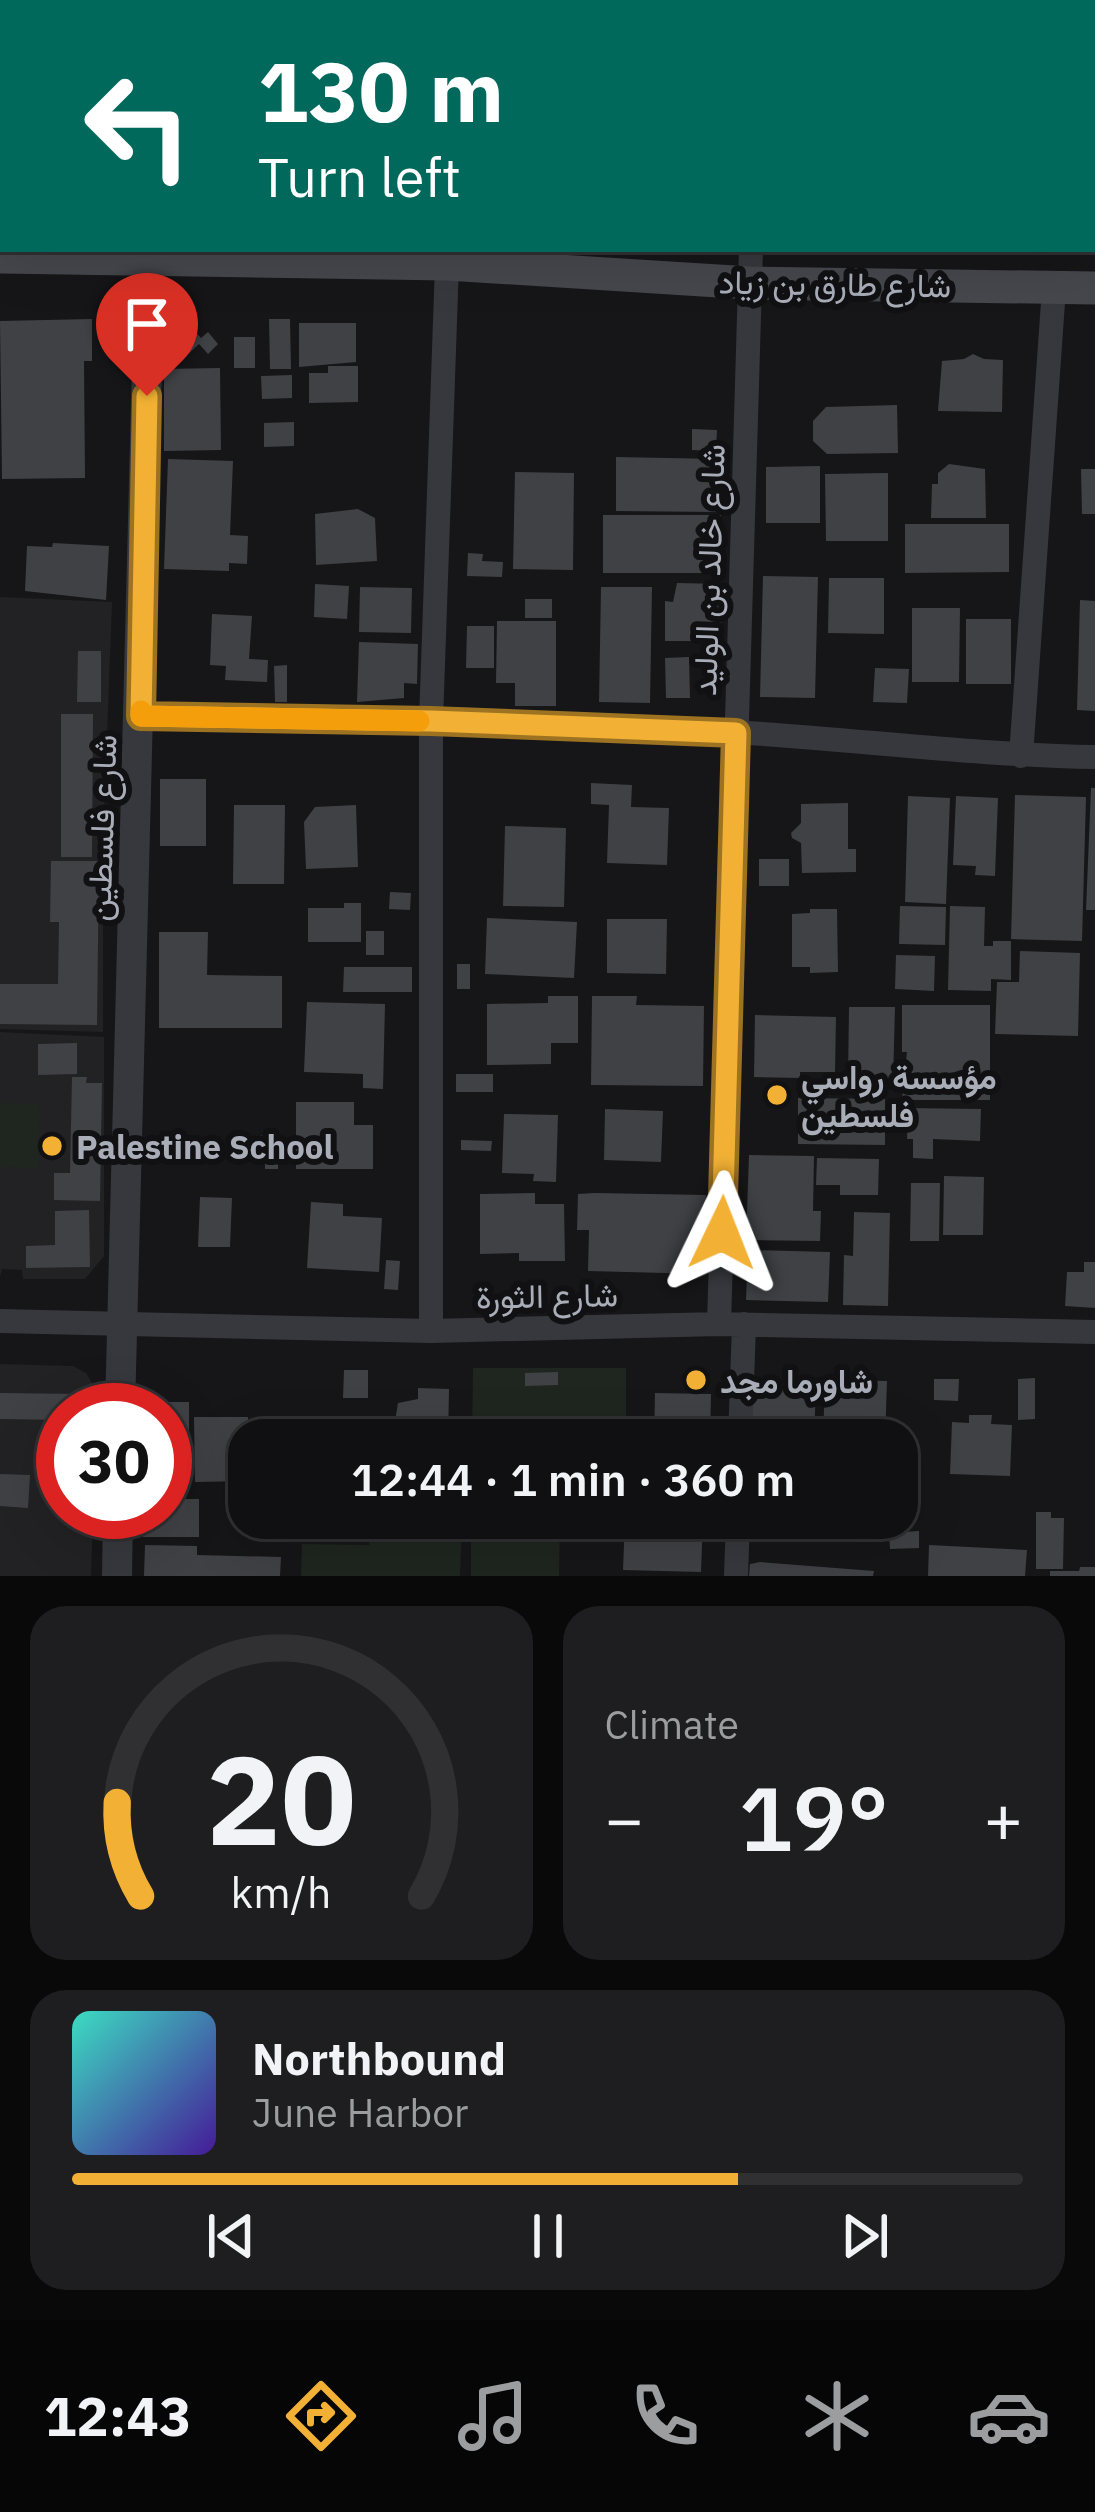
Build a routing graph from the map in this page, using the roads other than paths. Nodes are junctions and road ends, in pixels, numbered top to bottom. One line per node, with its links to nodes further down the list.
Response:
1 (150, 254): 2 (main road, شارع طارق بن زياد); 3 (main road, شارع طارق بن زياد); 7 (street, شارع فلسطين)
2 (0, 257)
3 (447, 264): 4 (main road, شارع طارق بن زياد); 8 (street)
4 (751, 266): 5 (main road, شارع طارق بن زياد); 9 (street, شارع خالد بن الوليد)
5 (1054, 288): 6 (main road, شارع طارق بن زياد); 10 (street)
6 (1095, 289)
7 (141, 716): 8 (street); 13 (street, شارع فلسطين)
8 (431, 721): 9 (street); 15 (street)
9 (736, 733): 10 (street); 14 (street, شارع خالد بن الوليد)
10 (1021, 756): 11 (street)
11 (1095, 758)
12 (0, 1321): 13 (street, شارع الثورة)
13 (122, 1323): 15 (street, شارع الثورة); 17 (street, شارع فلسطين)
14 (732, 1324): 15 (street, شارع الثورة); 16 (street, شارع الثورة); 18 (street, شارع خالد بن الوليد)
15 (431, 1331)
16 (1095, 1332)
17 (121, 1383)
18 (739, 1419)
19 (118, 1539): 21 (street)
20 (737, 1539): 22 (street)
21 (117, 1576)
22 (736, 1576)

